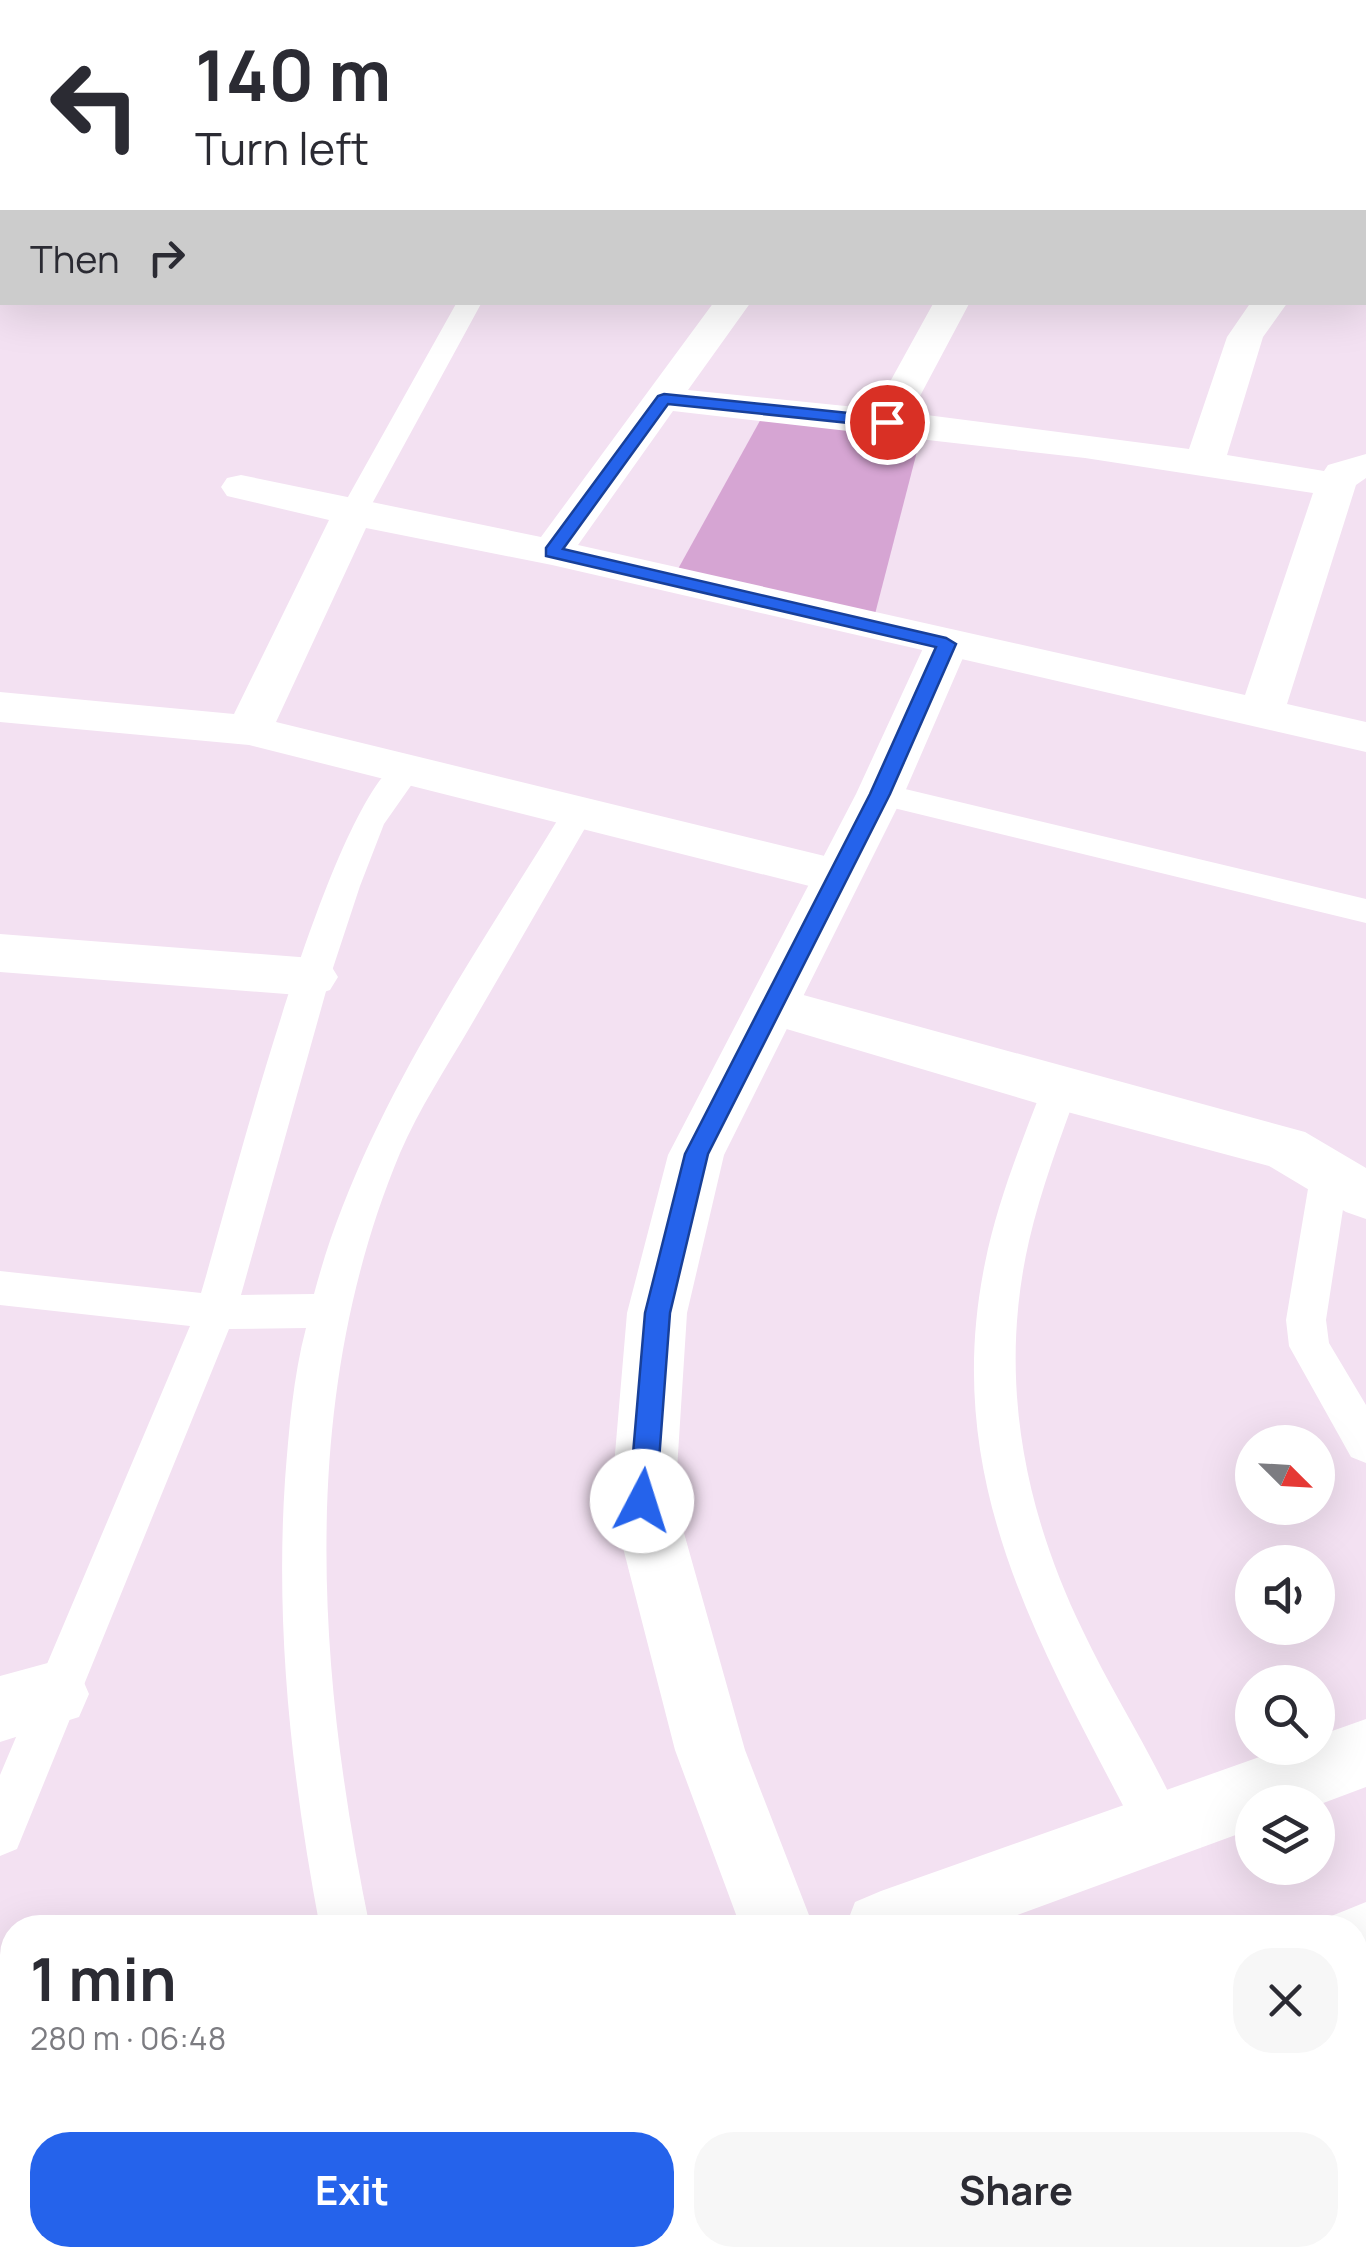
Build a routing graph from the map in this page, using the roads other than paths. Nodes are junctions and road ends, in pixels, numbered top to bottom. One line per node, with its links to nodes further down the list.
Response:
1 (468, 305): 10 (lane)
2 (731, 305): 5 (street)
3 (950, 305): 6 (street)
4 (1268, 305): 7 (street)
5 (664, 399): 6 (street); 11 (street)
6 (887, 422): 7 (street)
7 (1205, 462): 8 (street)
8 (1351, 475): 14 (street)
9 (241, 487): 10 (street)
10 (353, 513): 11 (street); 15 (street)
11 (552, 552): 12 (street)
12 (946, 644): 14 (street); 18 (street)
13 (0, 707): 15 (street)
14 (1260, 714): 16 (street)
15 (249, 730): 17 (street)
16 (1366, 737)
17 (408, 767): 19 (street); 23 (lane)
18 (880, 794): 20 (street); 21 (lane)
19 (578, 810): 20 (street); 28 (lane)
20 (837, 876): 24 (street)
21 (1366, 912)
22 (0, 954): 23 (street)
23 (312, 977): 29 (lane)
24 (774, 1006): 25 (street); 36 (street)
25 (1060, 1089): 26 (street); 33 (lane)
26 (1347, 1186): 30 (lane)
27 (0, 1288): 29 (lane)
28 (330, 1311): 29 (lane); 35 (lane)
29 (216, 1312): 31 (lane)
30 (1366, 1444)
31 (28, 1702): 34 (lane)
32 (1366, 1753): 33 (street)
33 (1160, 1827): 37 (street)
34 (0, 1832)
35 (341, 1915)
36 (773, 1915)
37 (917, 1915)

